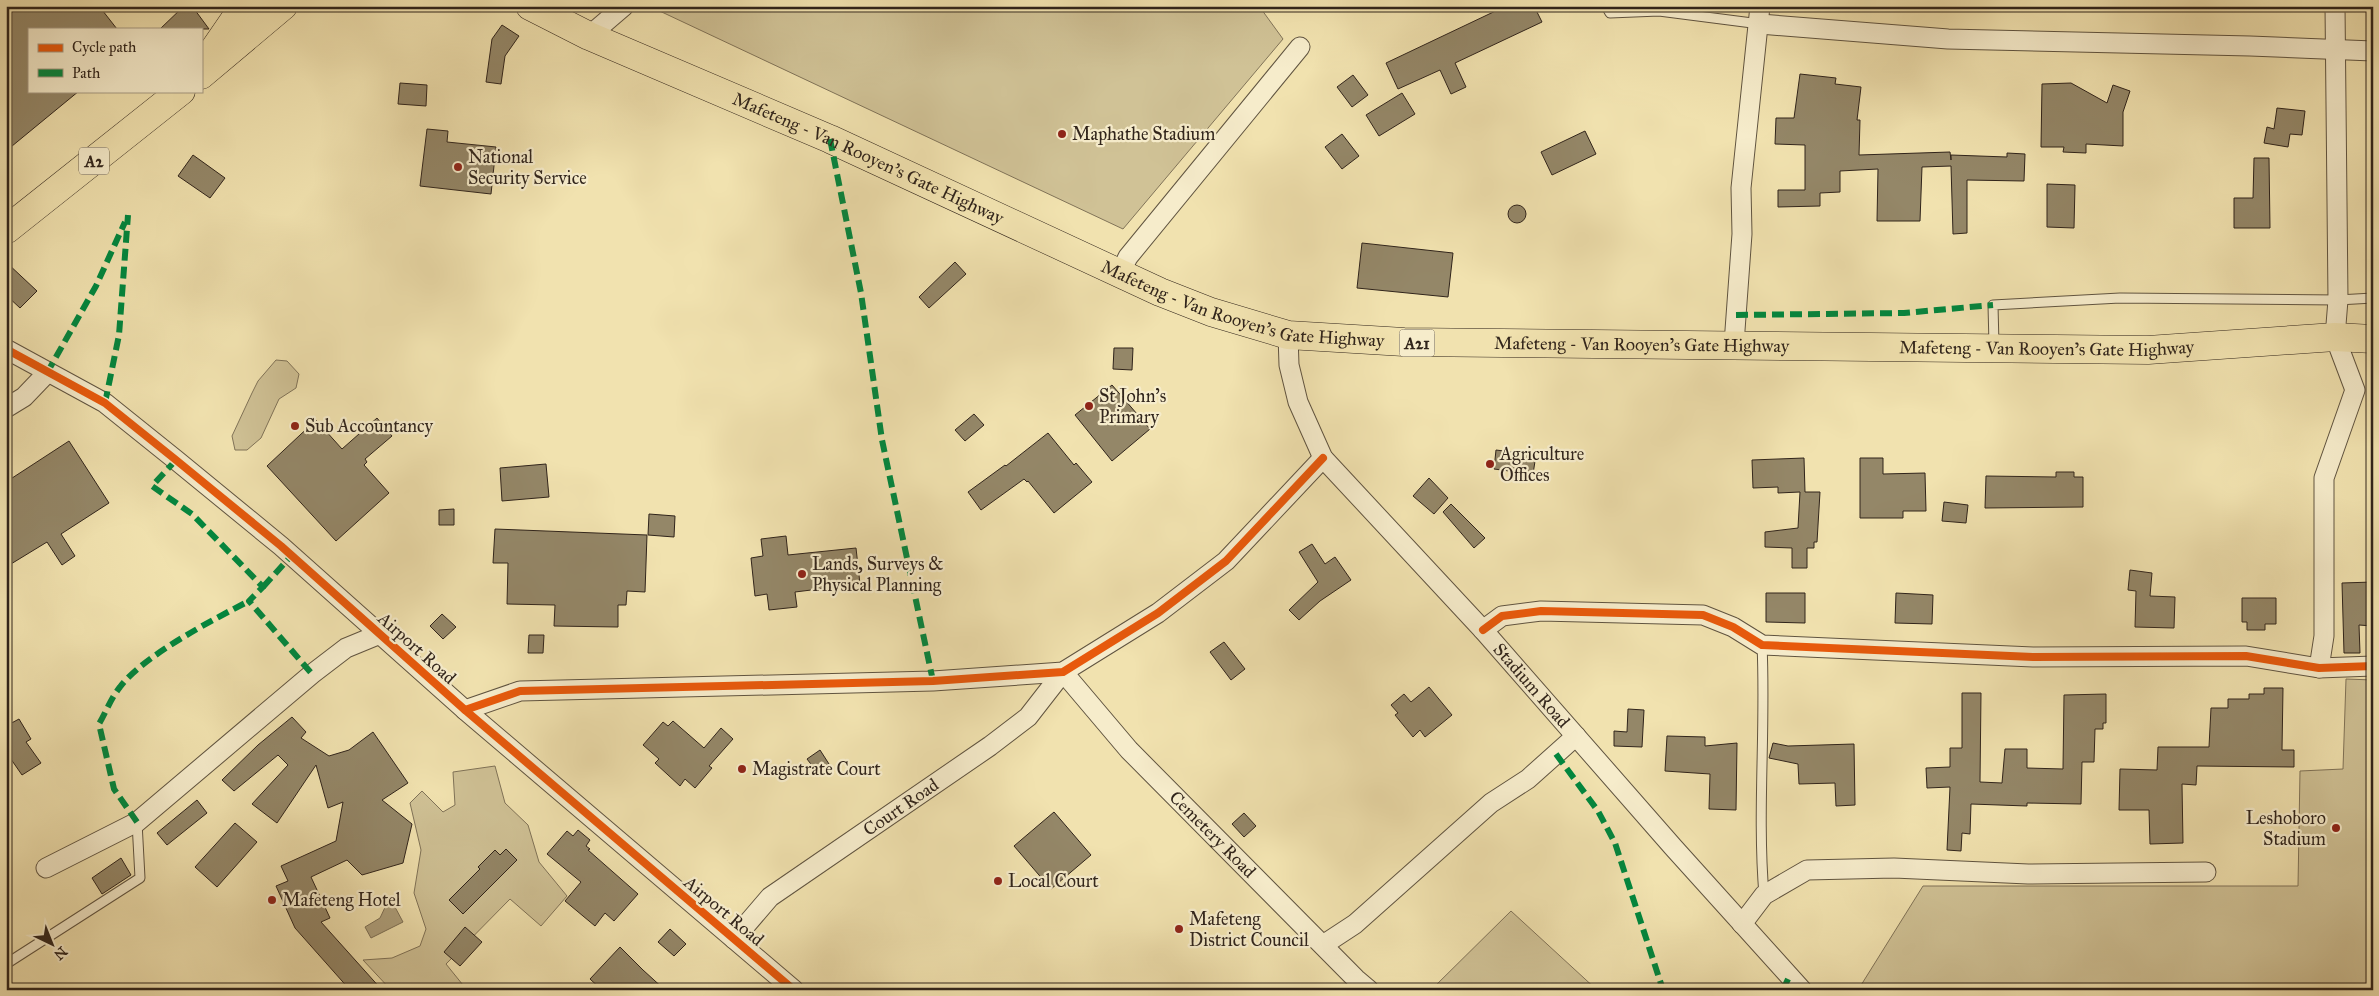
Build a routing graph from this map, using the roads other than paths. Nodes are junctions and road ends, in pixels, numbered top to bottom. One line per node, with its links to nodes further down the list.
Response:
1 (244, 6): 12 (main road)
2 (283, 6): 13 (main road)
3 (530, 6): 8 (main road, Mafeteng - Van Rooyen's Gate Highway / A21)
4 (624, 6): 8 (street)
5 (1606, 6): 7 (lane)
6 (2335, 6): 10 (street)
7 (1760, 15): 10 (street); 22 (street)
8 (589, 36): 16 (main road, Mafeteng - Van Rooyen's Gate Highway / A21)
9 (1300, 47): 16 (street)
10 (2334, 50): 11 (street); 18 (street)
11 (2373, 51)
12 (202, 67)
13 (202, 74)
14 (180, 92): 15 (main road, A2)
15 (6, 230)
16 (1120, 273): 19 (main road, Mafeteng - Van Rooyen's Gate Highway / A21)
17 (2373, 298): 18 (lane)
18 (2338, 300): 20 (street); 23 (lane)
19 (1288, 335): 22 (main road, Mafeteng - Van Rooyen's Gate Highway / A21); 27 (street, Stadium Road)
20 (2335, 337): 21 (main road, Mafeteng - Van Rooyen's Gate Highway / A21); 23 (main road, Mafeteng - Van Rooyen's Gate Highway / A21); 32 (street)
21 (2373, 340)
22 (1734, 344): 23 (main road, Mafeteng - Van Rooyen's Gate Highway / A21)
23 (1994, 348)
24 (6, 349): 25 (street, Airport Road)
25 (47, 373): 26 (street); 29 (street, Airport Road)
26 (6, 408)
27 (1323, 458): 28 (street, Stadium Road); 33 (street)
28 (1483, 630): 30 (street); 35 (street, Stadium Road)
29 (380, 634): 34 (street, Airport Road); 36 (street)
30 (1762, 645): 32 (street); 39 (lane)
31 (2373, 666): 32 (street)
32 (2319, 668)
33 (1063, 672): 34 (street); 41 (street, Court Road); 42 (street, Cemetery Road)
34 (465, 710): 41 (street, Airport Road)
35 (1576, 736): 40 (street, Stadium Road); 42 (street)
36 (136, 822): 37 (street); 43 (lane)
37 (46, 868)
38 (2206, 872): 39 (street)
39 (1764, 895): 40 (street)
40 (1742, 924): 46 (street, Stadium Road)
41 (734, 938): 44 (street, Airport Road)
42 (1323, 945): 45 (street, Cemetery Road)
43 (6, 964)
44 (794, 990)
45 (1369, 990)
46 (1802, 990)

